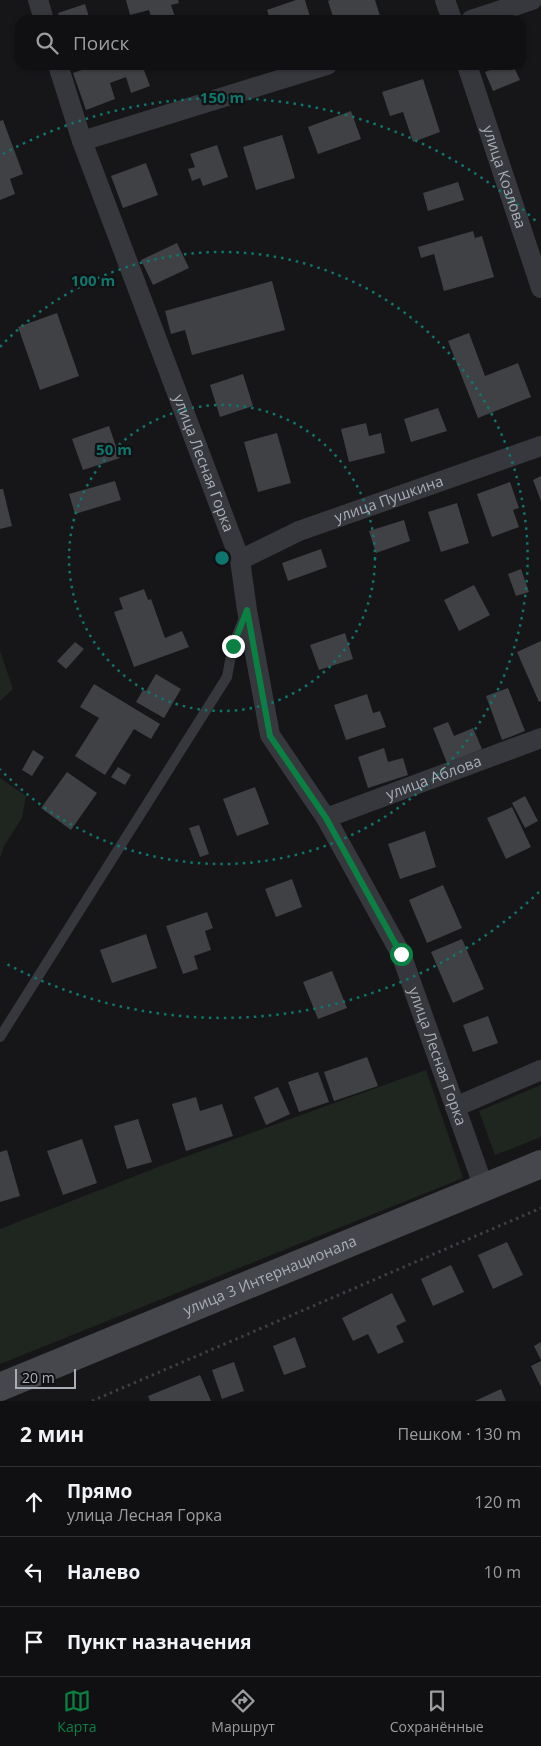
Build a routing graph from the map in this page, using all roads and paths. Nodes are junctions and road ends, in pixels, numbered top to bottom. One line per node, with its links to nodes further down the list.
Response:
1 (38, 0): 4 (street)
2 (444, 0): 5 (street)
3 (532, 0): 6 (street)
4 (42, 15)
5 (450, 15)
6 (486, 15)
7 (60, 70): 10 (street, улица Лесная Горка)
8 (311, 70): 10 (street)
9 (469, 70): 11 (street, улица Козлова)
10 (82, 141): 13 (street, улица Лесная Горка)
11 (541, 288)
12 (541, 446): 13 (street, улица Пушкина)
13 (240, 560): 14 (street, улица Лесная Горка)
14 (247, 610): 16 (street, улица Лесная Горка); 17 (lane)
15 (541, 738): 16 (street, улица Аблова)
16 (326, 818): 19 (street, улица Лесная Горка)
17 (0, 1037)
18 (541, 1070): 19 (street)
19 (455, 1107): 21 (street, улица Лесная Горка)
20 (541, 1164): 21 (main road, улица 3 Интернационала)
21 (484, 1188): 23 (main road, улица 3 Интернационала)
22 (541, 1208): 24 (path)
23 (0, 1387)
24 (92, 1401)

